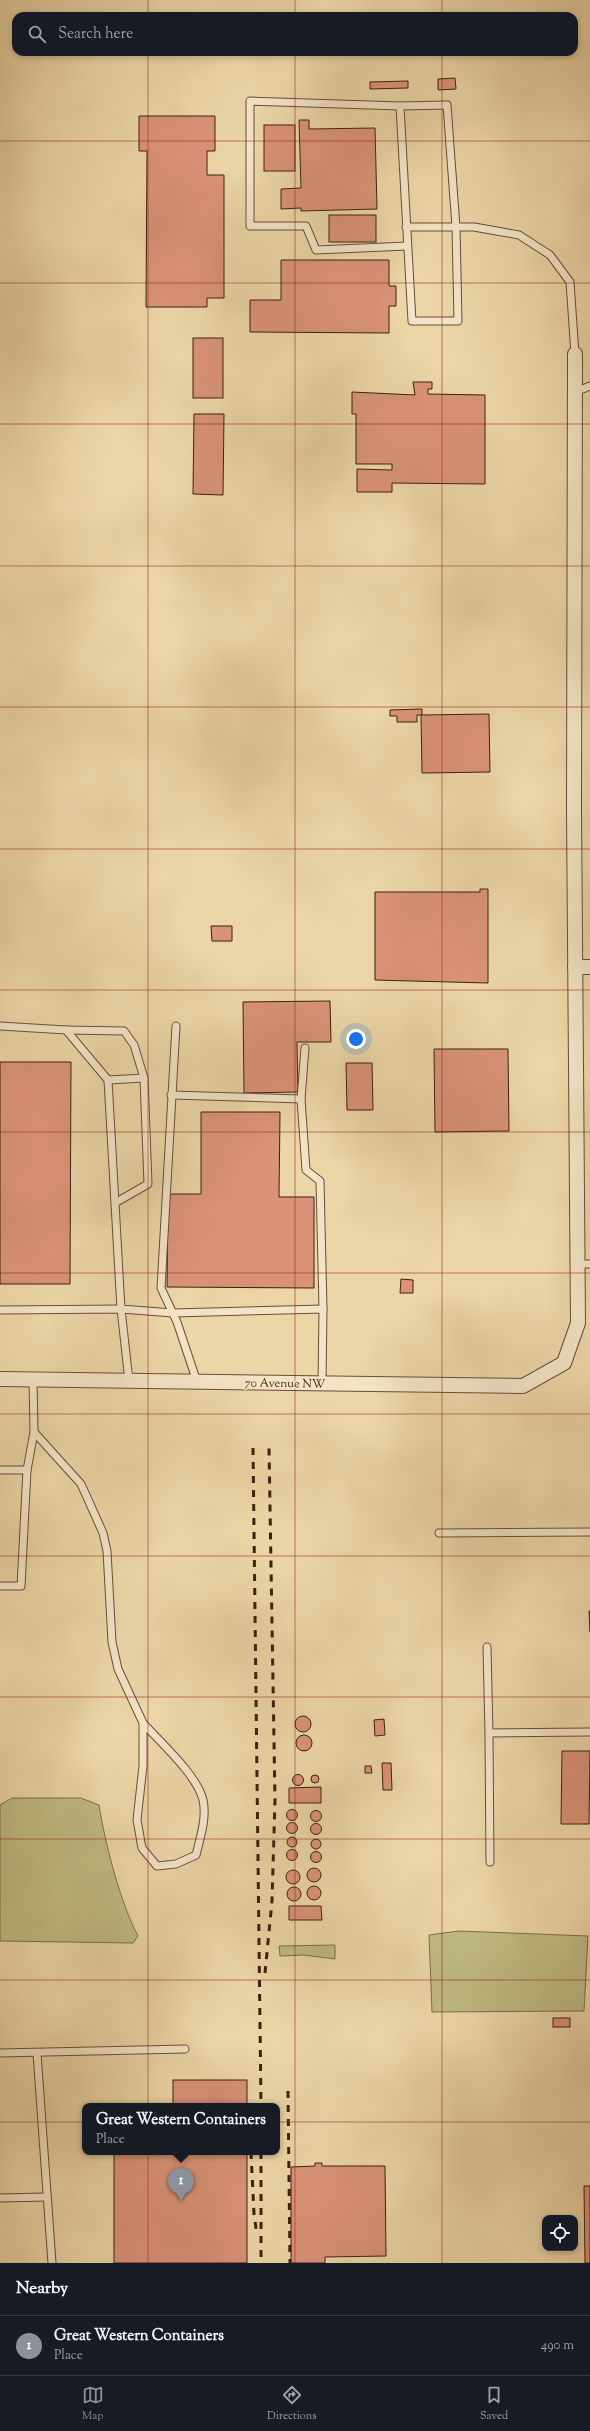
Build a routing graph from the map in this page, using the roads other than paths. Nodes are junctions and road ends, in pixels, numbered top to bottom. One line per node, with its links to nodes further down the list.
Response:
1 (400, 106): 2 (lane); 3 (lane); 4 (lane)
2 (406, 227): 3 (lane); 4 (lane)
3 (456, 227): 4 (lane); 5 (lane)
4 (407, 246)
5 (575, 354): 7 (street)
6 (590, 386): 7 (lane)
7 (575, 392): 8 (street)
8 (575, 967): 9 (street); 19 (street)
9 (590, 967)
10 (0, 1026): 12 (lane)
11 (176, 1026): 16 (lane)
12 (66, 1030): 14 (lane); 15 (lane)
13 (305, 1048): 17 (lane)
14 (144, 1078): 15 (lane); 18 (lane)
15 (108, 1080): 18 (lane)
16 (171, 1095): 17 (lane); 23 (lane)
17 (301, 1099): 21 (lane)
18 (115, 1203): 20 (lane)
19 (584, 1264): 28 (street, 70 Avenue NW)
20 (121, 1309): 22 (lane); 23 (lane); 26 (lane)
21 (323, 1309): 23 (lane); 28 (lane)
22 (0, 1310)
23 (173, 1313): 27 (lane)
24 (0, 1379): 25 (street, 70 Avenue NW)
25 (33, 1380): 26 (street, 70 Avenue NW); 29 (lane)
26 (129, 1381): 27 (street, 70 Avenue NW)
27 (197, 1382): 28 (street, 70 Avenue NW)
28 (322, 1384)
29 (34, 1432): 31 (lane); 36 (lane)
30 (0, 1470): 31 (lane)
31 (27, 1470): 34 (lane)
32 (590, 1532): 33 (lane)
33 (439, 1533)
34 (0, 1586)
35 (486, 1647): 38 (lane)
36 (143, 1723): 36 (lane)
37 (590, 1732): 38 (lane)
38 (489, 1733): 39 (lane)
39 (490, 1862)
40 (185, 2049): 42 (lane)
41 (0, 2053): 42 (lane)
42 (37, 2053): 43 (lane)
43 (46, 2197): 44 (lane); 45 (lane)
44 (0, 2198)
45 (52, 2263)

